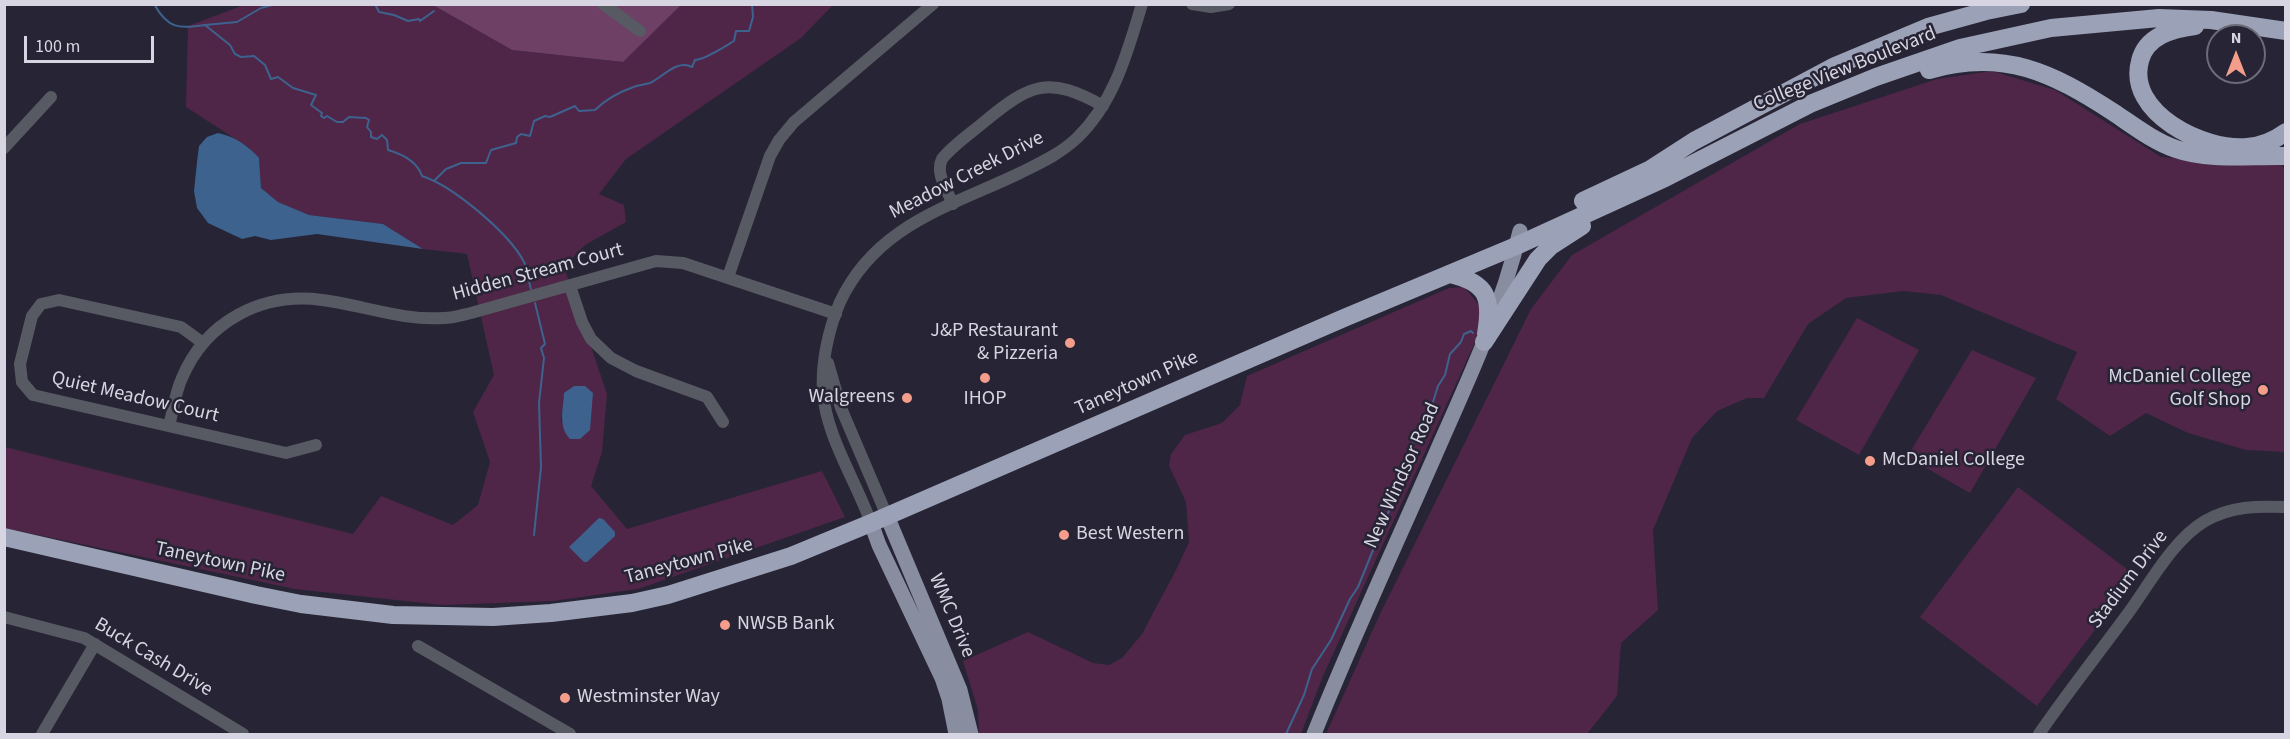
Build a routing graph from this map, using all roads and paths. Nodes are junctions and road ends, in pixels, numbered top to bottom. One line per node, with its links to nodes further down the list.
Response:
1 (603, 4): 7 (street)
2 (933, 4): 21 (street)
3 (1142, 4): 10 (street, Meadow Creek Drive)
4 (1192, 4): 5 (street)
5 (1229, 4)
6 (2021, 4): 19 (highway, College View Boulevard)
7 (640, 31)
8 (2286, 32): 14 (highway); 16 (highway, College View Boulevard)
9 (51, 98): 12 (street)
10 (1103, 106): 18 (street, Meadow Creek Drive); 18 (street)
11 (2286, 132): 14 (highway)
12 (4, 148)
13 (2286, 148): 14 (highway)
14 (2254, 151): 15 (highway); 16 (highway)
15 (2286, 158)
16 (1690, 164): 17 (highway, College View Boulevard)
17 (1665, 178): 19 (highway, College View Boulevard); 25 (highway)
18 (952, 204): 23 (street, Meadow Creek Drive)
19 (1518, 239): 20 (highway, Taneytown Pike); 24 (highway, Taneytown Pike); 25 (main road, New Windsor Road)
20 (1450, 274): 24 (highway, Taneytown Pike); 25 (highway)
21 (728, 277): 22 (street, Hidden Stream Court); 23 (street, Hidden Stream Court)
22 (570, 286): 26 (street, Hidden Stream Court); 28 (street)
23 (836, 314): 27 (street, Meadow Creek Drive)
24 (1344, 318): 32 (highway, Taneytown Pike)
25 (1484, 342): 42 (main road, New Windsor Road)
26 (203, 343): 29 (street, Hidden Stream Court); 29 (street, Quiet Meadow Court)
27 (826, 351): 32 (street, Meadow Creek Drive); 32 (street, Meadow Creek Drive)
28 (723, 422)
29 (169, 426): 30 (street, Quiet Meadow Court)
30 (316, 445)
31 (2286, 507): 43 (street, Stadium Drive)
32 (879, 519): 33 (highway, Taneytown Pike); 40 (main road, WMC Drive); 41 (main road, WMC Drive)
33 (4, 537)
34 (4, 617): 35 (street, Buck Cash Drive)
35 (95, 644): 37 (street); 38 (street, Buck Cash Drive)
36 (418, 646): 39 (street)
37 (42, 735)
38 (243, 735)
39 (570, 735)
40 (956, 735)
41 (971, 735)
42 (1314, 735)
43 (2039, 735)

